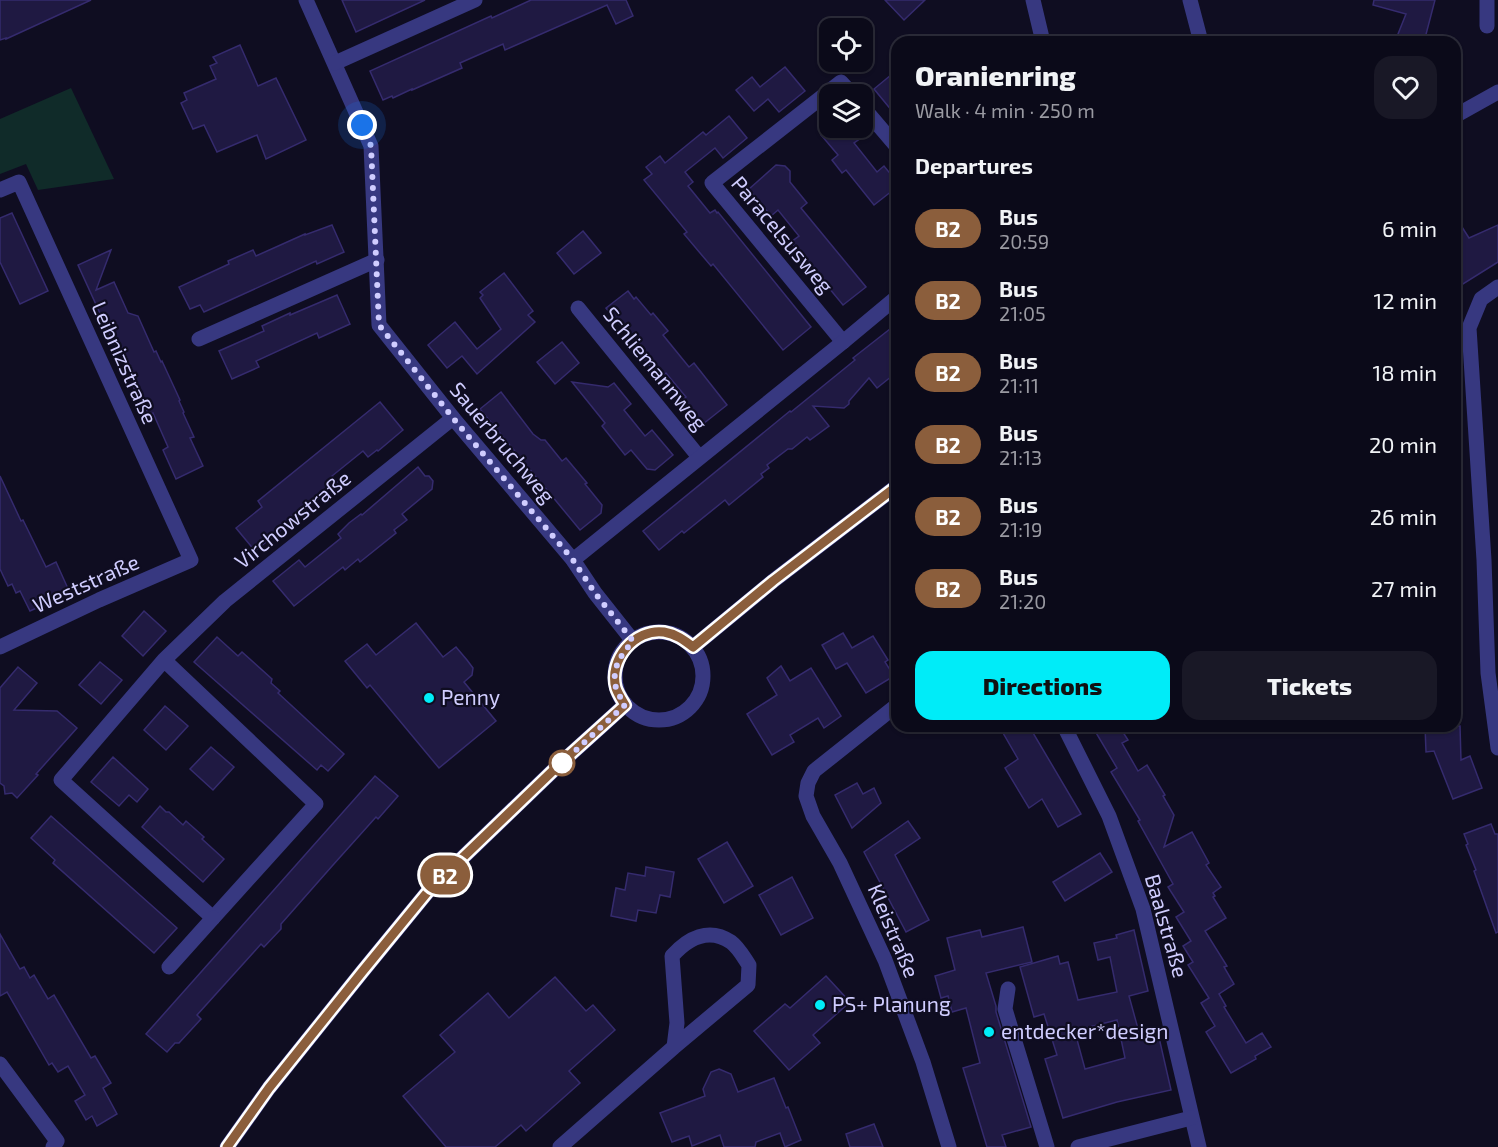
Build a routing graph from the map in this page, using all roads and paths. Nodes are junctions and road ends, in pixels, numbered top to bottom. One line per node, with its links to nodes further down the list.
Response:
1 (306, 0): 9 (street, Sauerbruchweg)
2 (475, 0): 9 (street)
3 (1033, 0): 7 (street)
4 (1190, 0): 8 (street)
5 (1487, 0): 6 (street)
6 (1487, 26)
7 (1042, 36)
8 (1199, 36)
9 (335, 63): 16 (street, Sauerbruchweg)
10 (1498, 92): 12 (street)
11 (819, 99): 22 (street, Paracelsusweg)
12 (1461, 113)
13 (873, 119): 14 (street)
14 (891, 140)
15 (0, 190): 26 (street, Leibnizstraße)
16 (376, 260): 21 (street); 23 (street, Sauerbruchweg)
17 (1498, 287): 20 (street)
18 (891, 302): 22 (street)
19 (578, 308): 24 (street, Schliemannweg)
20 (1462, 330): 35 (street)
21 (199, 339)
22 (843, 342): 24 (street)
23 (453, 418): 27 (street, Sauerbruchweg); 31 (street, Virchowstraße)
24 (699, 457): 27 (street)
25 (891, 491): 30 (street)
26 (191, 560): 29 (street, Weststraße)
27 (573, 560): 28 (street, Sauerbruchweg)
28 (633, 641): 30 (street); 32 (street)
29 (2, 642)
30 (693, 647): 32 (street)
31 (164, 660): 36 (street); 36 (street, Virchowstraße)
32 (625, 705): 43 (street)
33 (891, 710): 45 (street, Kleistraße)
34 (1067, 732): 41 (street, Baalstraße)
35 (1498, 748)
36 (213, 918): 37 (street)
37 (169, 967)
38 (1008, 989): 46 (street)
39 (674, 1047): 39 (street); 44 (street)
40 (0, 1064): 42 (street)
41 (1191, 1118): 47 (street); 48 (street, Baalstraße)
42 (55, 1144)
43 (227, 1147)
44 (560, 1147)
45 (949, 1147)
46 (1047, 1147)
47 (1078, 1147)
48 (1198, 1147)

